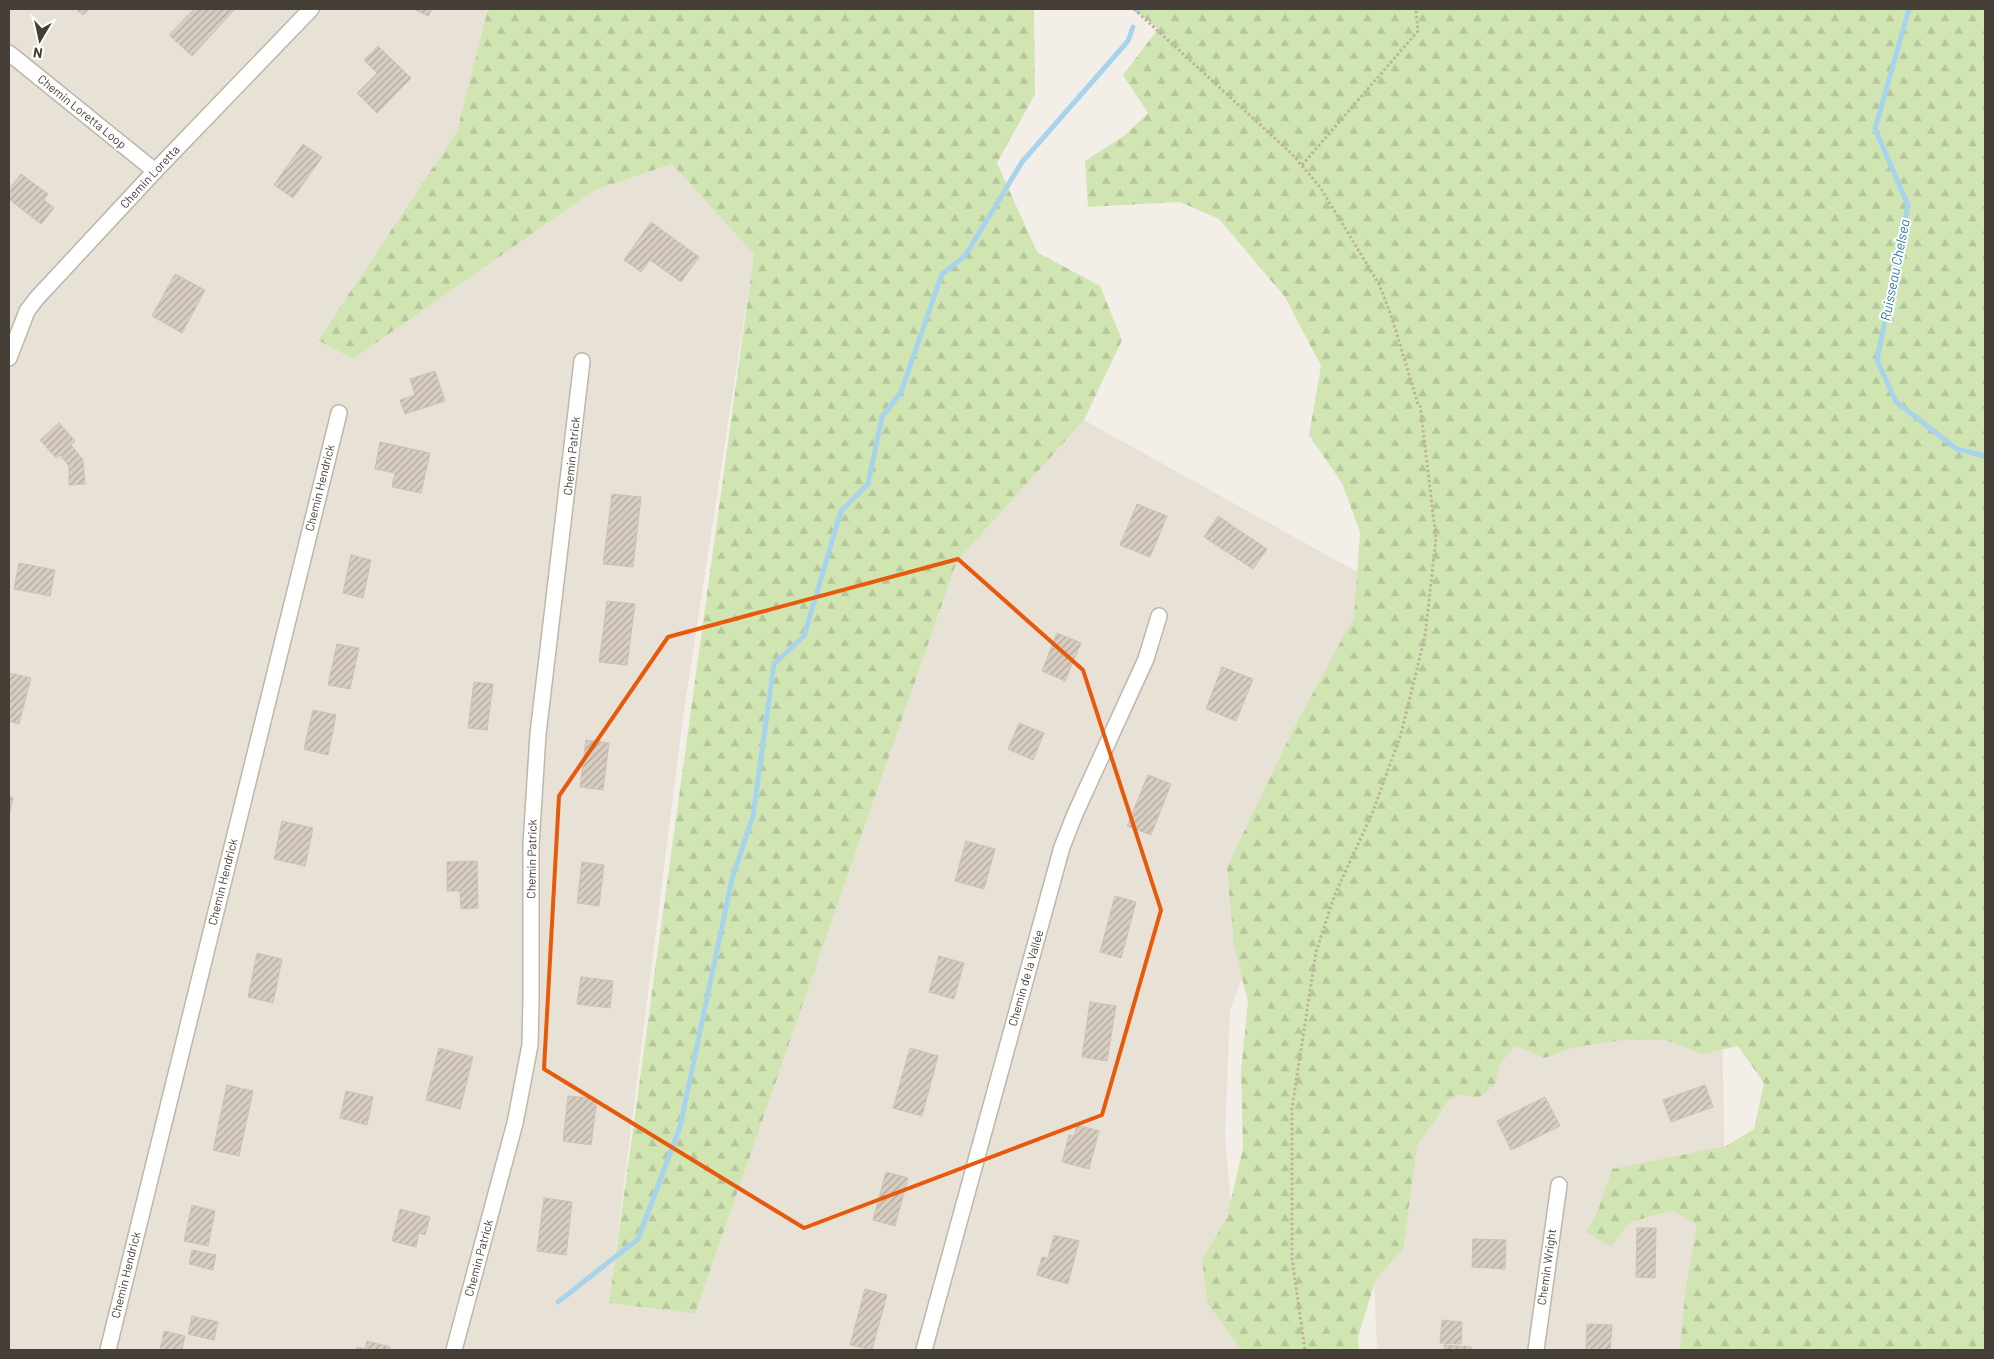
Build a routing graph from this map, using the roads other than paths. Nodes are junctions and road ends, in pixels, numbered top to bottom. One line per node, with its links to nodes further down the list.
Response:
1 (311, 9): 3 (street, Chemin Loretta)
2 (9, 53): 3 (street, Chemin Loretta Loop)
3 (155, 171): 4 (street, Chemin Loretta)
4 (9, 358)
5 (582, 361): 10 (street, Chemin Patrick)
6 (339, 413): 9 (street, Chemin Hendrick)
7 (1159, 616): 11 (street, Chemin de la Vallée)
8 (1559, 1185): 12 (street, Chemin Wright)
9 (108, 1350)
10 (454, 1350)
11 (924, 1350)
12 (1536, 1350)

